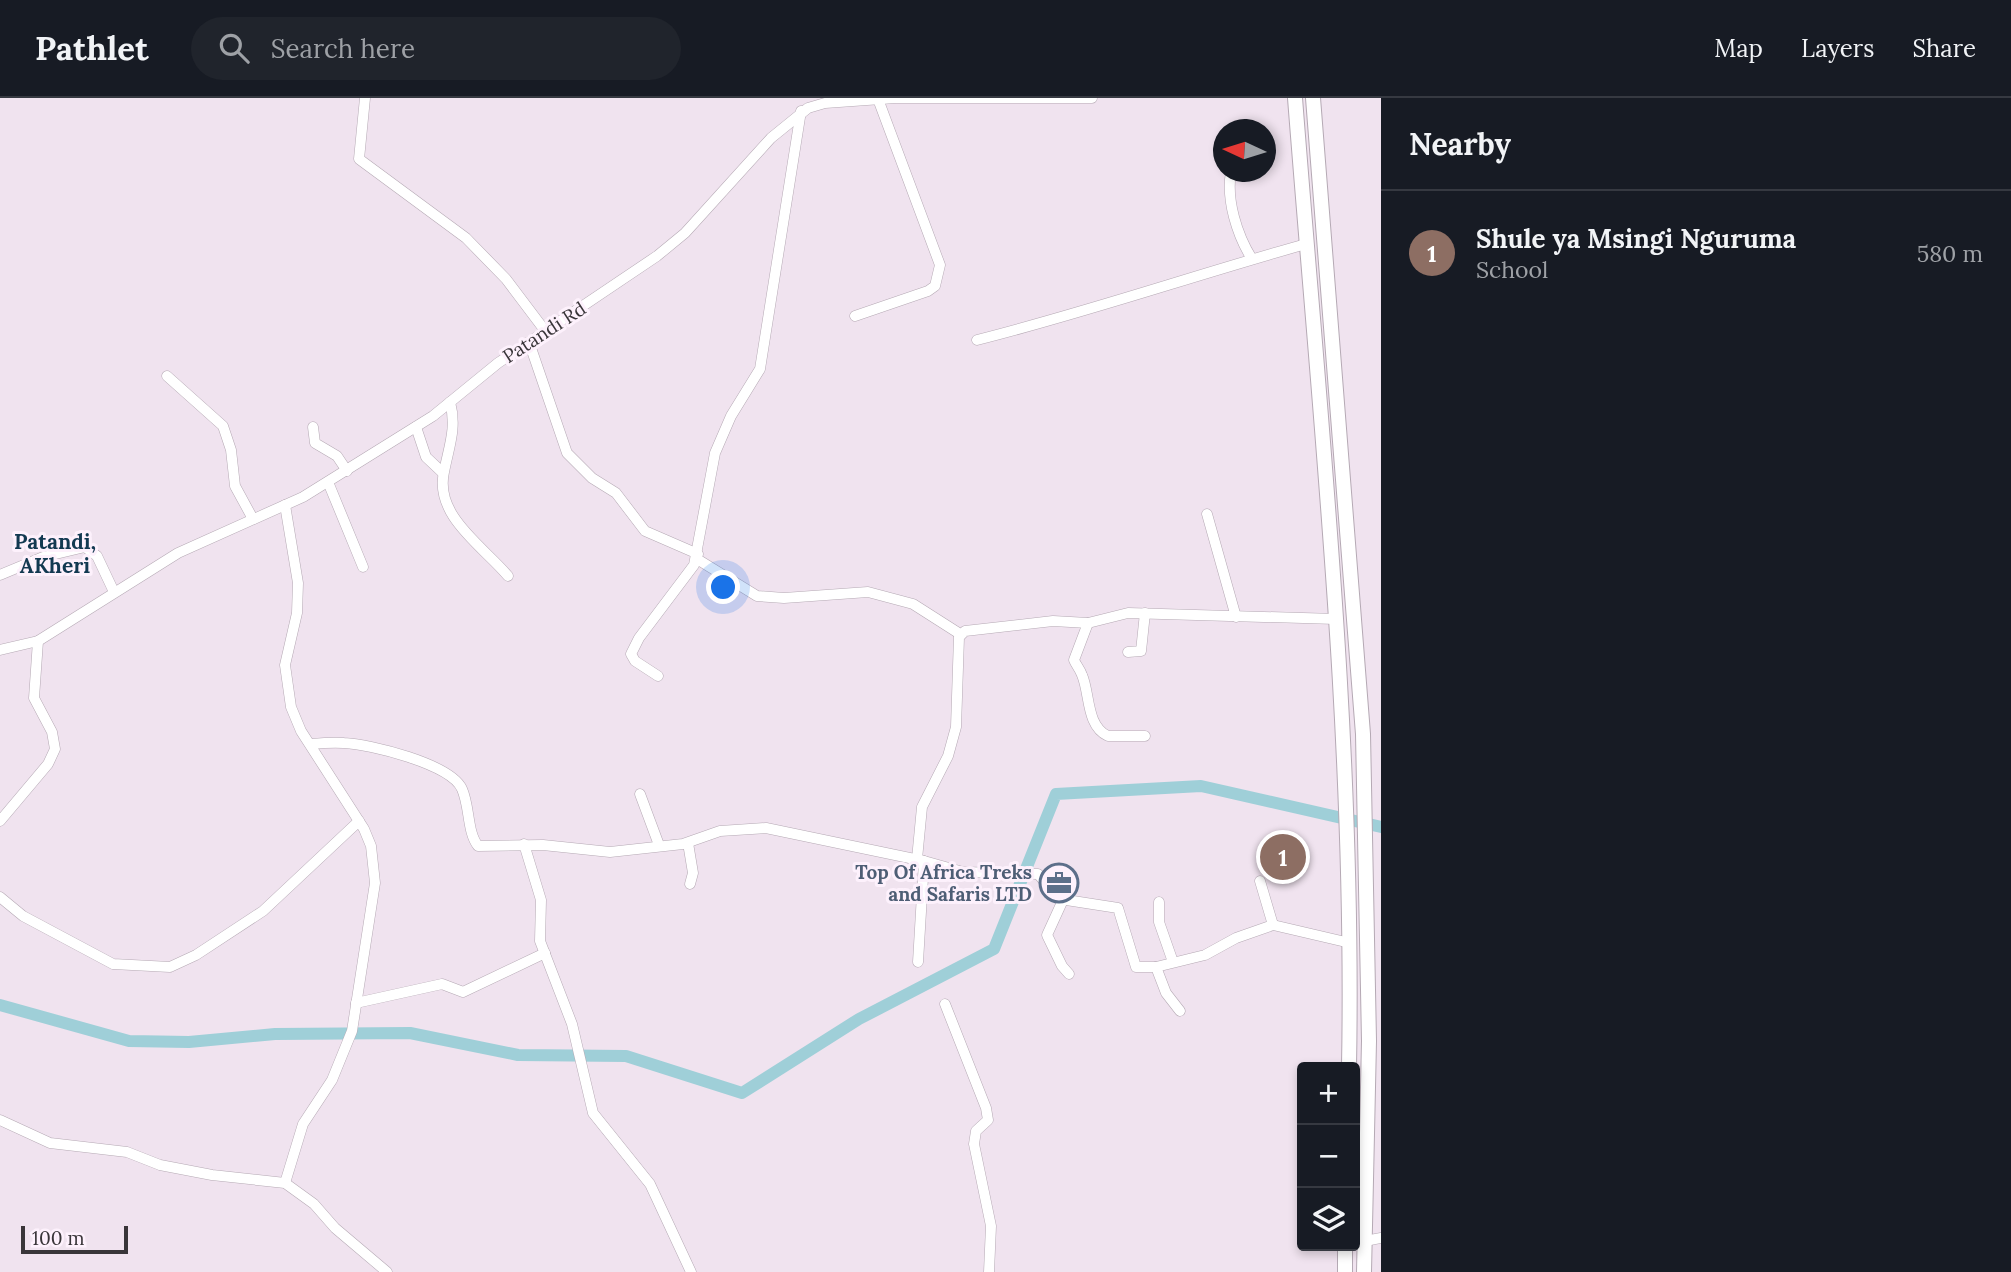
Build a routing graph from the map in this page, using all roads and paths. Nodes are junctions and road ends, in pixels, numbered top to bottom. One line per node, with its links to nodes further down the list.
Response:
1 (365, 98): 12 (street)
2 (1089, 98): 6 (street, Patandi Rd)
3 (1294, 98): 9 (highway)
4 (1313, 98): 15 (highway)
5 (845, 99): 6 (street, Patandi Rd); 7 (street, Patandi Rd)
6 (878, 99): 11 (street)
7 (801, 111): 12 (street, Patandi Rd); 29 (street)
8 (1232, 182): 10 (street)
9 (1306, 244): 10 (street); 16 (highway)
10 (1252, 259): 13 (street)
11 (855, 316)
12 (546, 332): 14 (street, Patandi Rd)
13 (977, 340)
14 (529, 342): 19 (street, Patandi Rd); 29 (street)
15 (1332, 349): 16 (highway); 18 (highway)
16 (1316, 351): 20 (highway)
17 (167, 376): 28 (street)
18 (1336, 400): 20 (highway); 73 (highway)
19 (450, 402): 22 (street, Patandi Rd); 24 (street)
20 (1320, 403): 36 (highway)
21 (313, 427): 23 (street)
22 (416, 428): 23 (street, Patandi Rd); 24 (street)
23 (347, 471): 25 (street, Patandi Rd)
24 (443, 473): 32 (street)
25 (328, 482): 26 (street, Patandi Rd); 30 (street)
26 (285, 505): 28 (street, Patandi Rd); 44 (street)
27 (1207, 514): 35 (street)
28 (253, 519): 33 (street, Patandi Rd)
29 (697, 556): 38 (street); 42 (street)
30 (363, 566)
31 (0, 575): 33 (street)
32 (508, 576)
33 (114, 592): 39 (street, Patandi Rd)
34 (1145, 613): 35 (street); 37 (street); 41 (street)
35 (1236, 617): 36 (street)
36 (1336, 619): 60 (highway)
37 (1088, 623): 38 (street); 43 (street)
38 (960, 634): 53 (street)
39 (38, 641): 40 (street, Patandi Rd); 46 (street)
40 (0, 650)
41 (1129, 652)
42 (658, 676)
43 (1145, 736)
44 (311, 744): 47 (street); 51 (street)
45 (640, 794): 52 (street)
46 (0, 821)
47 (359, 821): 56 (street); 66 (street)
48 (704, 838): 49 (street); 50 (street); 53 (street)
49 (720, 839)
50 (688, 843): 52 (street); 55 (street)
51 (524, 844): 52 (street); 61 (street)
52 (659, 845)
53 (920, 860): 57 (street); 62 (street)
54 (1260, 881): 59 (street)
55 (690, 884)
56 (0, 897)
57 (1063, 900): 64 (street); 65 (street)
58 (1159, 902): 63 (street)
59 (1273, 925): 60 (street); 63 (street)
60 (1350, 943): 69 (highway)
61 (545, 953): 66 (street); 76 (street)
62 (918, 962)
63 (1173, 962): 64 (street)
64 (1156, 967): 68 (street)
65 (1069, 974)
66 (356, 1003): 71 (street)
67 (945, 1004): 77 (street)
68 (1180, 1010)
69 (1349, 1062)
70 (0, 1120): 71 (street)
71 (285, 1182): 75 (street)
72 (1381, 1238): 73 (street)
73 (1365, 1241): 79 (highway)
74 (1345, 1251): 78 (highway)
75 (387, 1272)
76 (691, 1272)
77 (989, 1272)
78 (1345, 1272)
79 (1364, 1272)

